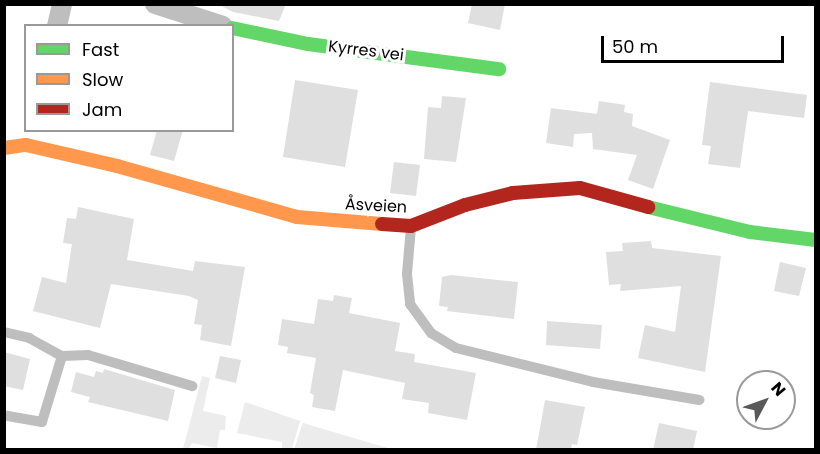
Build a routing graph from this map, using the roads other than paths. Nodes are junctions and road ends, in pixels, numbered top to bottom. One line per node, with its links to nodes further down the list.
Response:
1 (62, 4): 3 (street)
2 (155, 4): 4 (street)
3 (57, 24)
4 (216, 24)
5 (234, 28): 6 (street, Kyrres vei)
6 (500, 69)
7 (27, 138): 8 (street, Åsveien); 9 (street, Åsveien)
8 (4, 148)
9 (411, 226): 10 (street, Åsveien); 14 (lane)
10 (816, 240)
11 (4, 332): 12 (lane)
12 (62, 356): 13 (lane); 15 (lane)
13 (192, 386)
14 (699, 400)
15 (4, 415)

